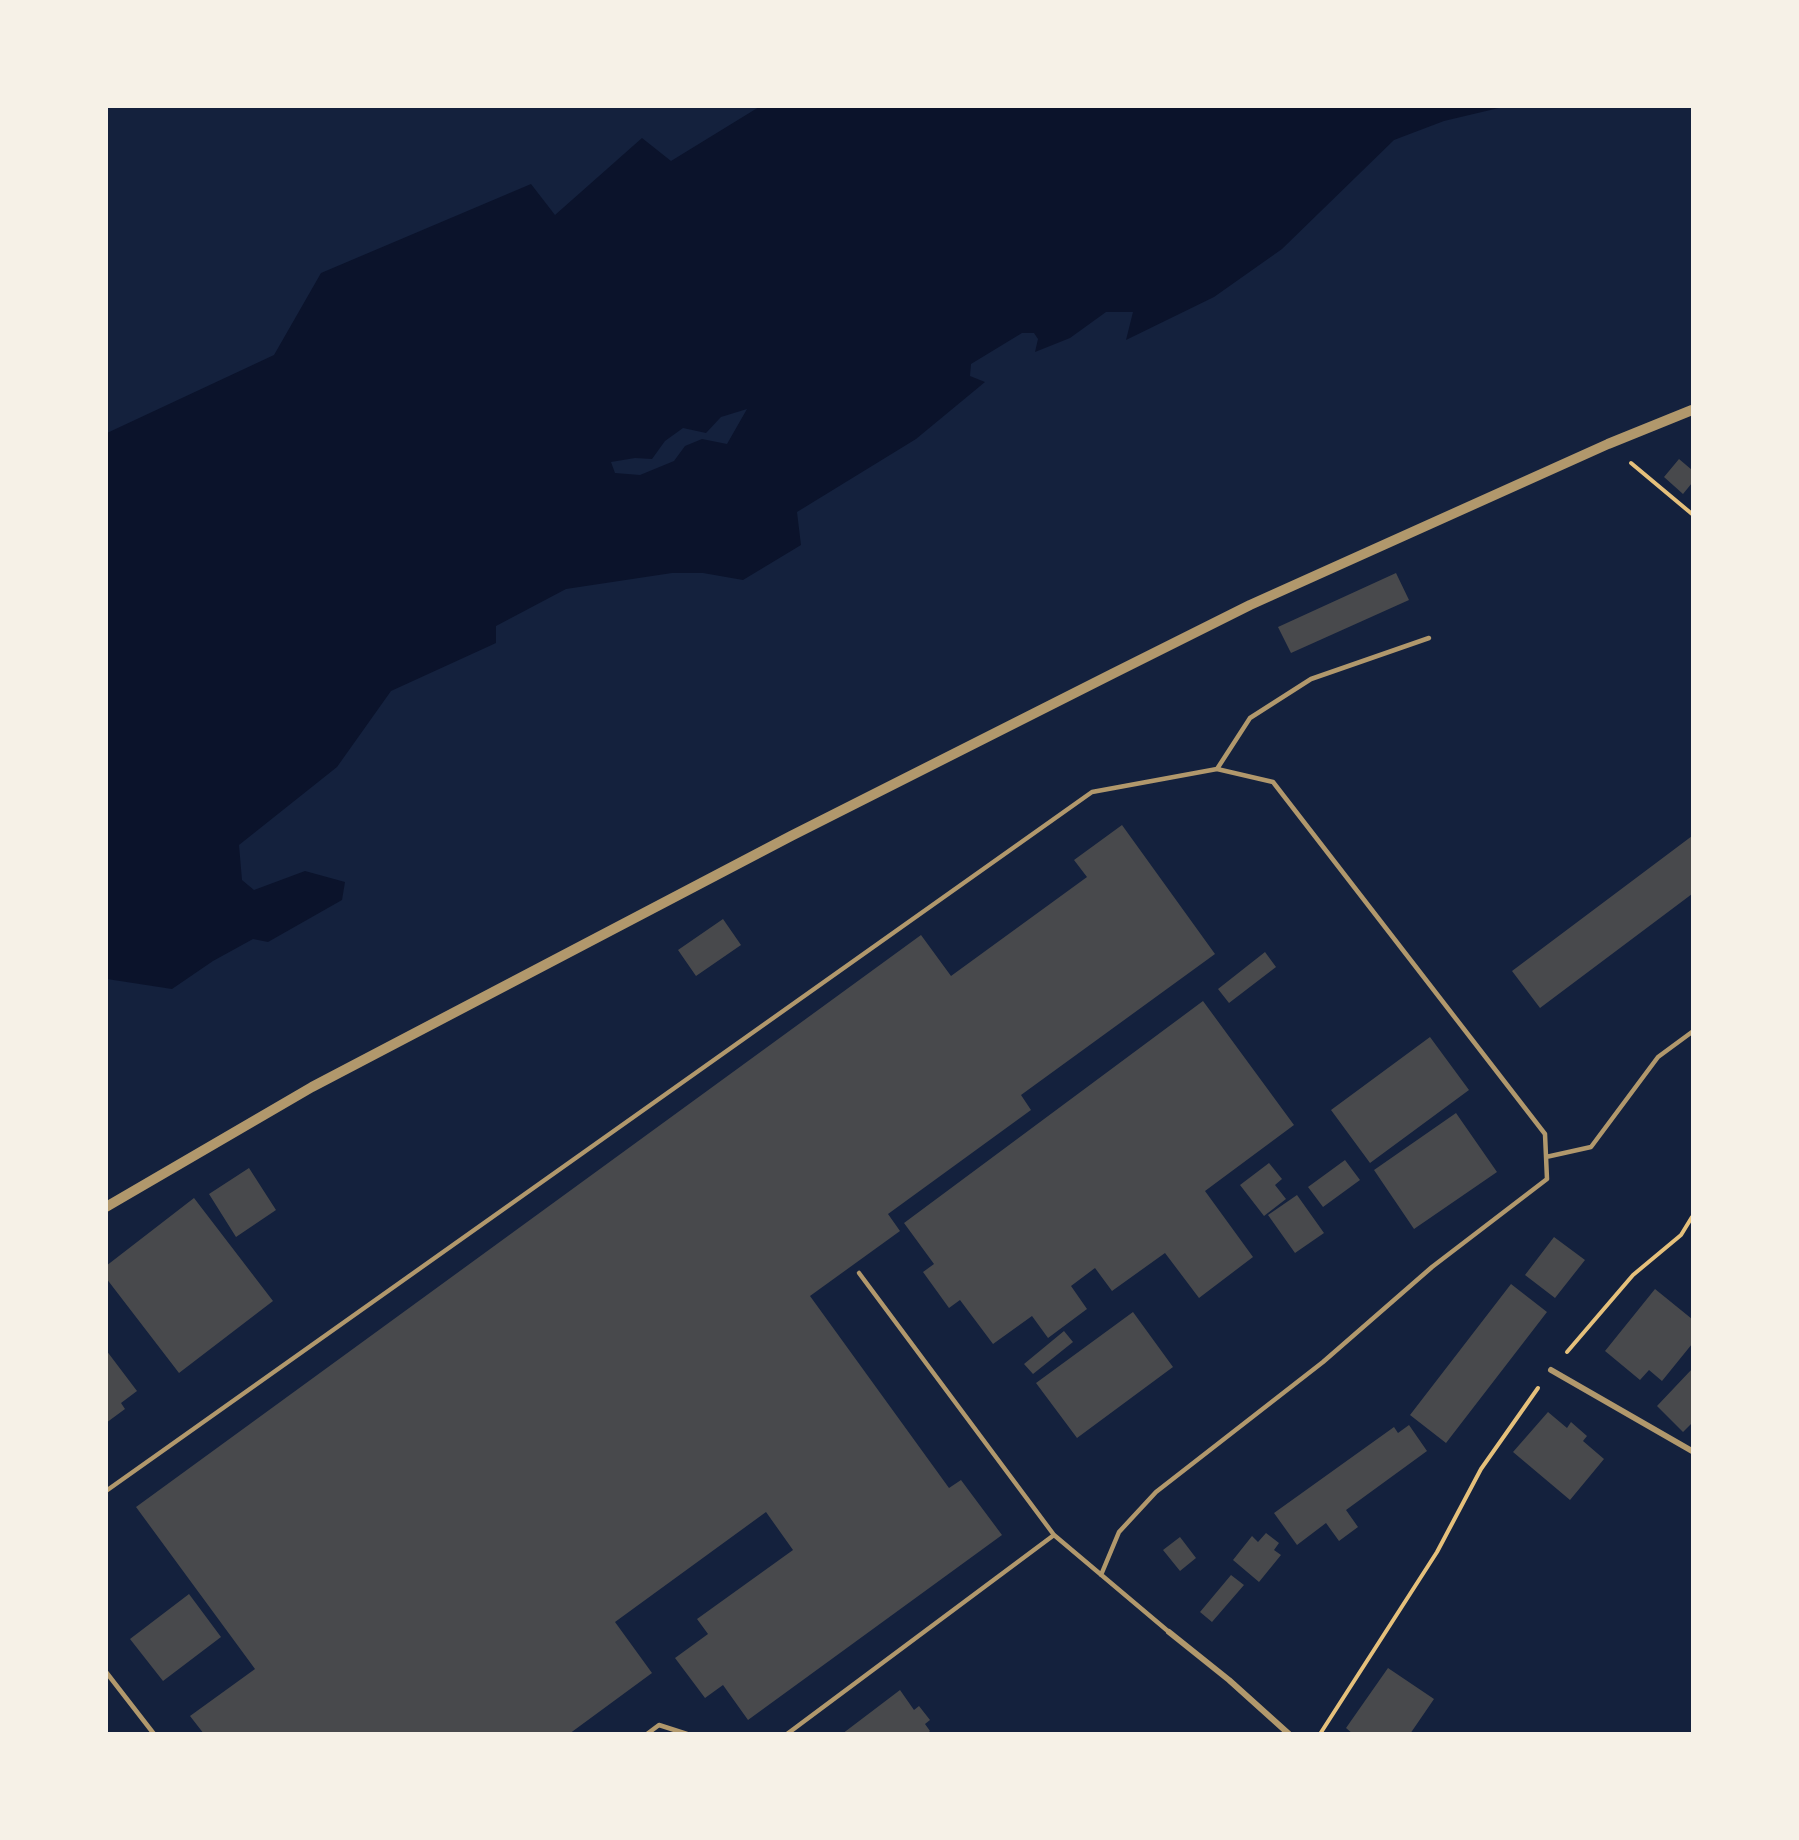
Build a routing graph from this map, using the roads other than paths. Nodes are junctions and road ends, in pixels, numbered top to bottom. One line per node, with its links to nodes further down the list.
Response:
1 (1692, 410): 6 (street)
2 (1429, 638): 3 (lane)
3 (1217, 769): 5 (lane); 10 (lane)
4 (1692, 1032): 5 (lane)
5 (1546, 1157): 12 (lane)
6 (106, 1207)
7 (859, 1273): 11 (lane)
8 (1551, 1370): 9 (street)
9 (1692, 1451)
10 (106, 1491)
11 (1054, 1535): 12 (lane); 18 (lane)
12 (1101, 1575): 13 (lane)
13 (1169, 1632): 19 (street)
14 (106, 1672): 15 (lane)
15 (154, 1734)
16 (647, 1734): 17 (lane)
17 (687, 1734)
18 (787, 1734)
19 (1289, 1734)

